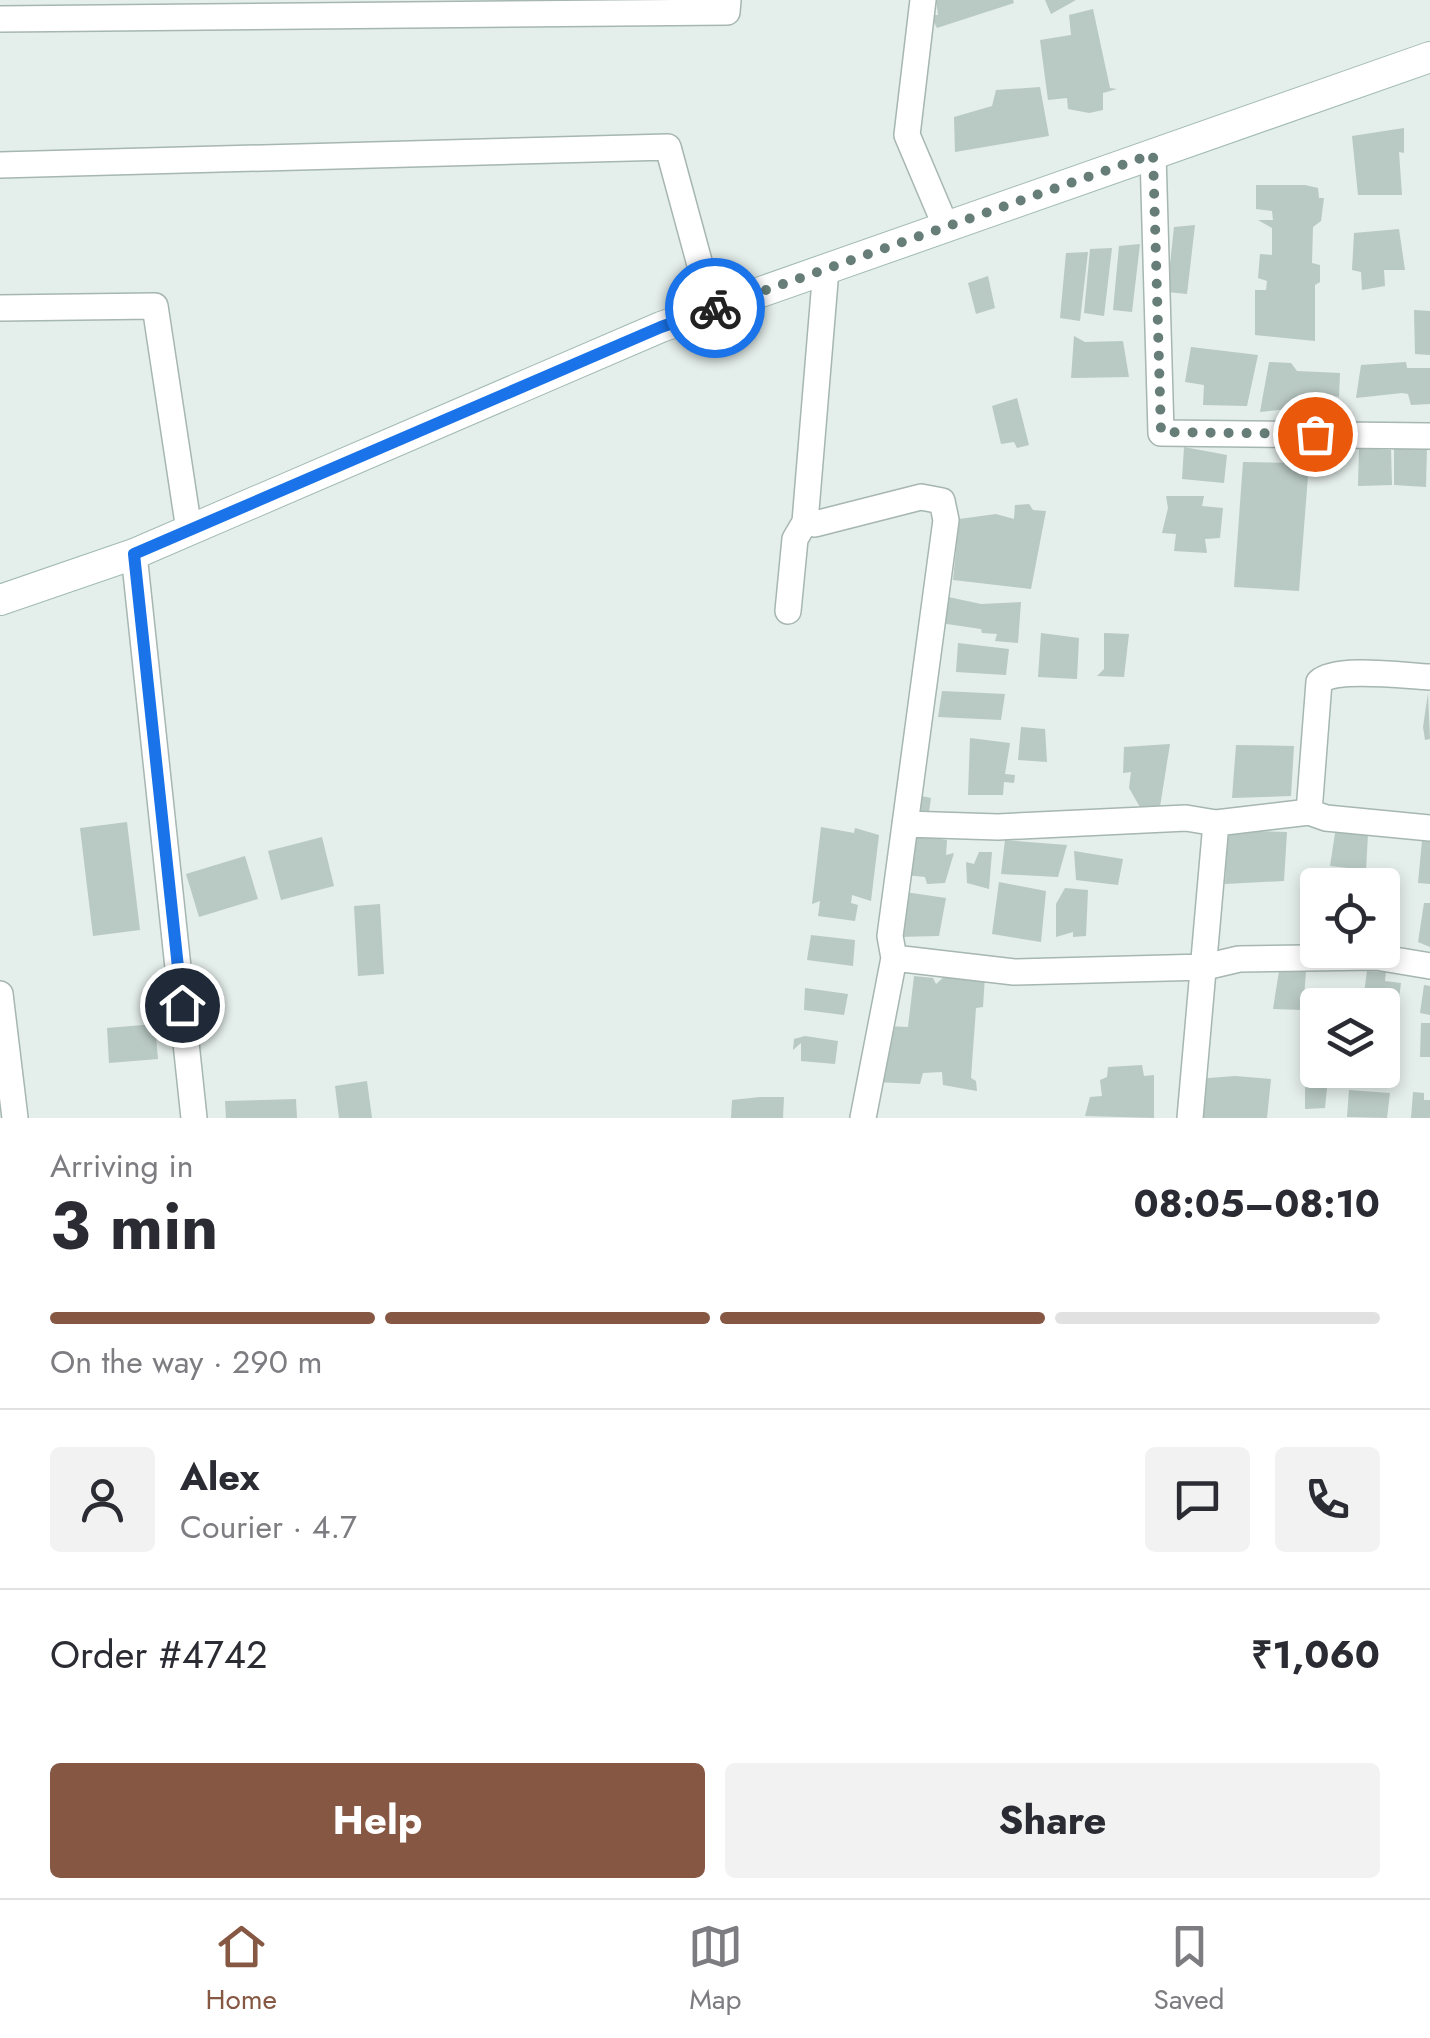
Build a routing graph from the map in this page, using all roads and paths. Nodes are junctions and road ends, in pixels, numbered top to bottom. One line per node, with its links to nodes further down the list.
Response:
1 (728, 0): 3 (street)
2 (923, 0): 8 (street)
3 (215, 8): 4 (street)
4 (0, 19)
5 (1430, 57): 6 (main road)
6 (1153, 154): 8 (main road); 12 (street)
7 (0, 165): 11 (street)
8 (946, 226): 9 (main road)
9 (826, 269): 11 (main road); 13 (street)
10 (0, 308): 14 (street)
11 (712, 309): 14 (main road)
12 (1430, 436)
13 (804, 522): 17 (street); 21 (street)
14 (189, 530): 15 (main road)
15 (134, 554): 16 (main road); 28 (street)
16 (0, 600)
17 (788, 611)
18 (1430, 678): 19 (street)
19 (1309, 812): 20 (street); 22 (street)
20 (1216, 823): 21 (street); 25 (street)
21 (905, 824): 23 (street)
22 (1430, 828)
23 (894, 958): 25 (street); 29 (street)
24 (1430, 966): 25 (street)
25 (1204, 967): 30 (street)
26 (0, 994): 27 (street)
27 (16, 1118)
28 (194, 1118)
29 (863, 1118)
30 (1190, 1118)

